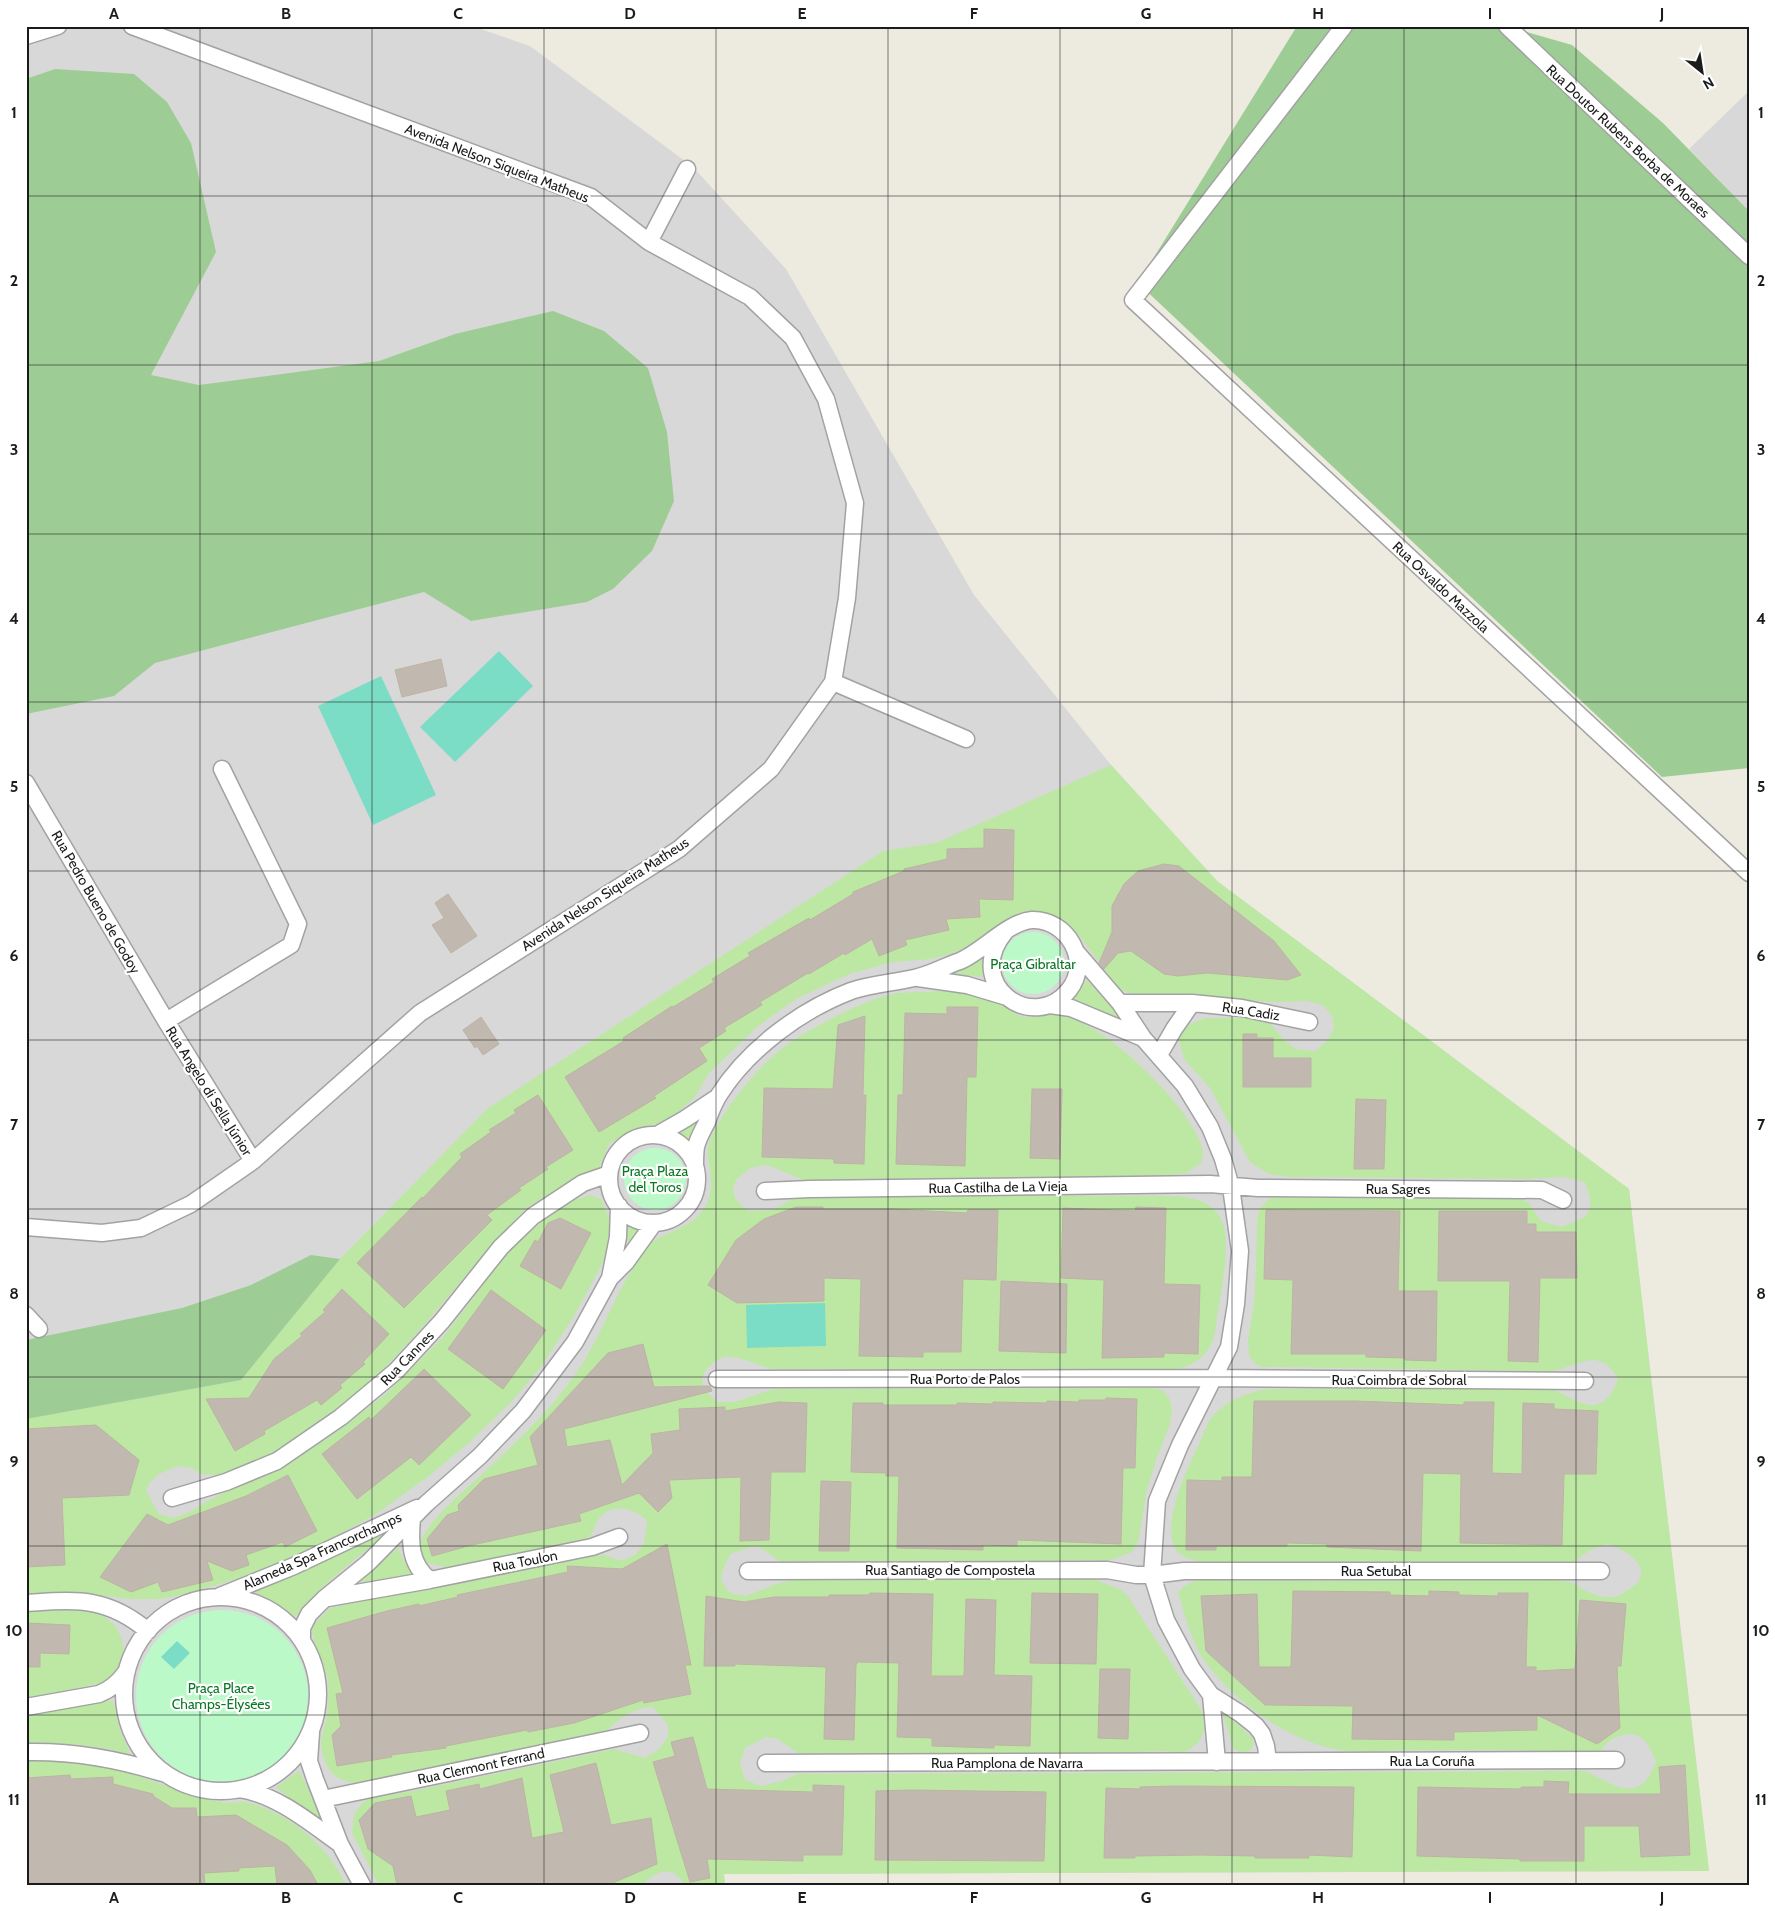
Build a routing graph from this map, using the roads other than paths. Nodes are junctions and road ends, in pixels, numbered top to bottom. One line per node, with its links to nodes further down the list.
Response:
1 (58, 26): 5 (street)
2 (132, 26): 7 (street, Avenida Nelson Siqueira Matheus)
3 (1344, 26): 13 (street, Rua Osvaldo Mazzola)
4 (1507, 26): 8 (street, Rua Doutor Rubens Borba de Moraes)
5 (27, 35)
6 (687, 169): 7 (street)
7 (649, 242): 9 (street, Avenida Nelson Siqueira Matheus)
8 (1749, 256)
9 (832, 682): 10 (street); 27 (street, Avenida Nelson Siqueira Matheus)
10 (966, 740)
11 (222, 769): 21 (street)
12 (26, 783): 21 (street, Rua Pedro Bueno de Godoy)
13 (1749, 873)
14 (1005, 932): 15 (street); 16 (street); 17 (street)
15 (1077, 953): 18 (street); 20 (street)
16 (915, 978): 17 (street); 25 (street)
17 (1007, 997): 20 (street)
18 (1120, 1003): 19 (street, Rua Cadiz); 23 (street)
19 (1192, 1003): 22 (street, Rua Cadiz); 24 (street)
20 (1050, 1005): 23 (street)
21 (166, 1021): 27 (street, Rua Angelo di Sella Júnior)
22 (1310, 1022)
23 (1143, 1038): 24 (street)
24 (1159, 1055): 30 (street)
25 (718, 1097): 26 (street); 28 (street)
26 (657, 1135): 28 (street); 29 (street)
27 (253, 1162): 35 (street, Avenida Nelson Siqueira Matheus)
28 (695, 1166): 34 (street)
29 (609, 1174): 33 (street); 42 (street, Rua Cannes)
30 (1231, 1187): 31 (street, Rua Castilha de La Vieja); 32 (street, Rua Sagres); 39 (street)
31 (765, 1191)
32 (1563, 1200)
33 (619, 1206): 34 (street); 36 (street, Alameda Spa Francorchamps)
34 (654, 1222): 36 (street, Alameda Spa Francorchamps)
35 (26, 1228)
36 (610, 1278): 43 (street, Alameda Spa Francorchamps)
37 (26, 1315): 38 (street)
38 (40, 1329)
39 (1214, 1378): 40 (street, Rua Porto de Palos); 41 (street, Rua Coimbra de Sobral); 48 (street)
40 (717, 1379)
41 (1585, 1381)
42 (172, 1498)
43 (426, 1504): 44 (street, Alameda Spa Francorchamps); 50 (street, Alameda Spa Francorchamps)
44 (412, 1518): 49 (street); 51 (street, Alameda Spa Francorchamps)
45 (619, 1537): 49 (street, Rua Toulon)
46 (748, 1571): 48 (street, Rua Santiago de Compostela)
47 (1601, 1571): 48 (street, Rua Setubal)
48 (1152, 1575): 56 (street)
49 (430, 1580): 51 (street, Rua Toulon)
50 (219, 1597): 53 (street); 54 (street)
51 (325, 1598): 54 (street, Alameda Spa Francorchamps)
52 (26, 1603): 53 (street)
53 (148, 1631): 55 (street)
54 (302, 1639): 58 (street)
55 (126, 1672): 57 (street); 66 (street)
56 (1211, 1695): 63 (street); 64 (street)
57 (26, 1707)
58 (311, 1730): 67 (street); 68 (street)
59 (640, 1733): 68 (street, Rua Clermont Ferrand)
60 (26, 1752): 66 (street)
61 (1616, 1760): 63 (street, Rua La Coruña)
62 (1248, 1761): 63 (street, Rua La Coruña); 64 (street, Rua Pamplona de Navarra)
63 (1268, 1761)
64 (1217, 1762): 65 (street, Rua Pamplona de Navarra)
65 (766, 1763)
66 (170, 1776): 67 (street)
67 (239, 1789): 69 (street)
68 (323, 1800): 69 (street)
69 (340, 1844): 70 (street)
70 (362, 1885)

